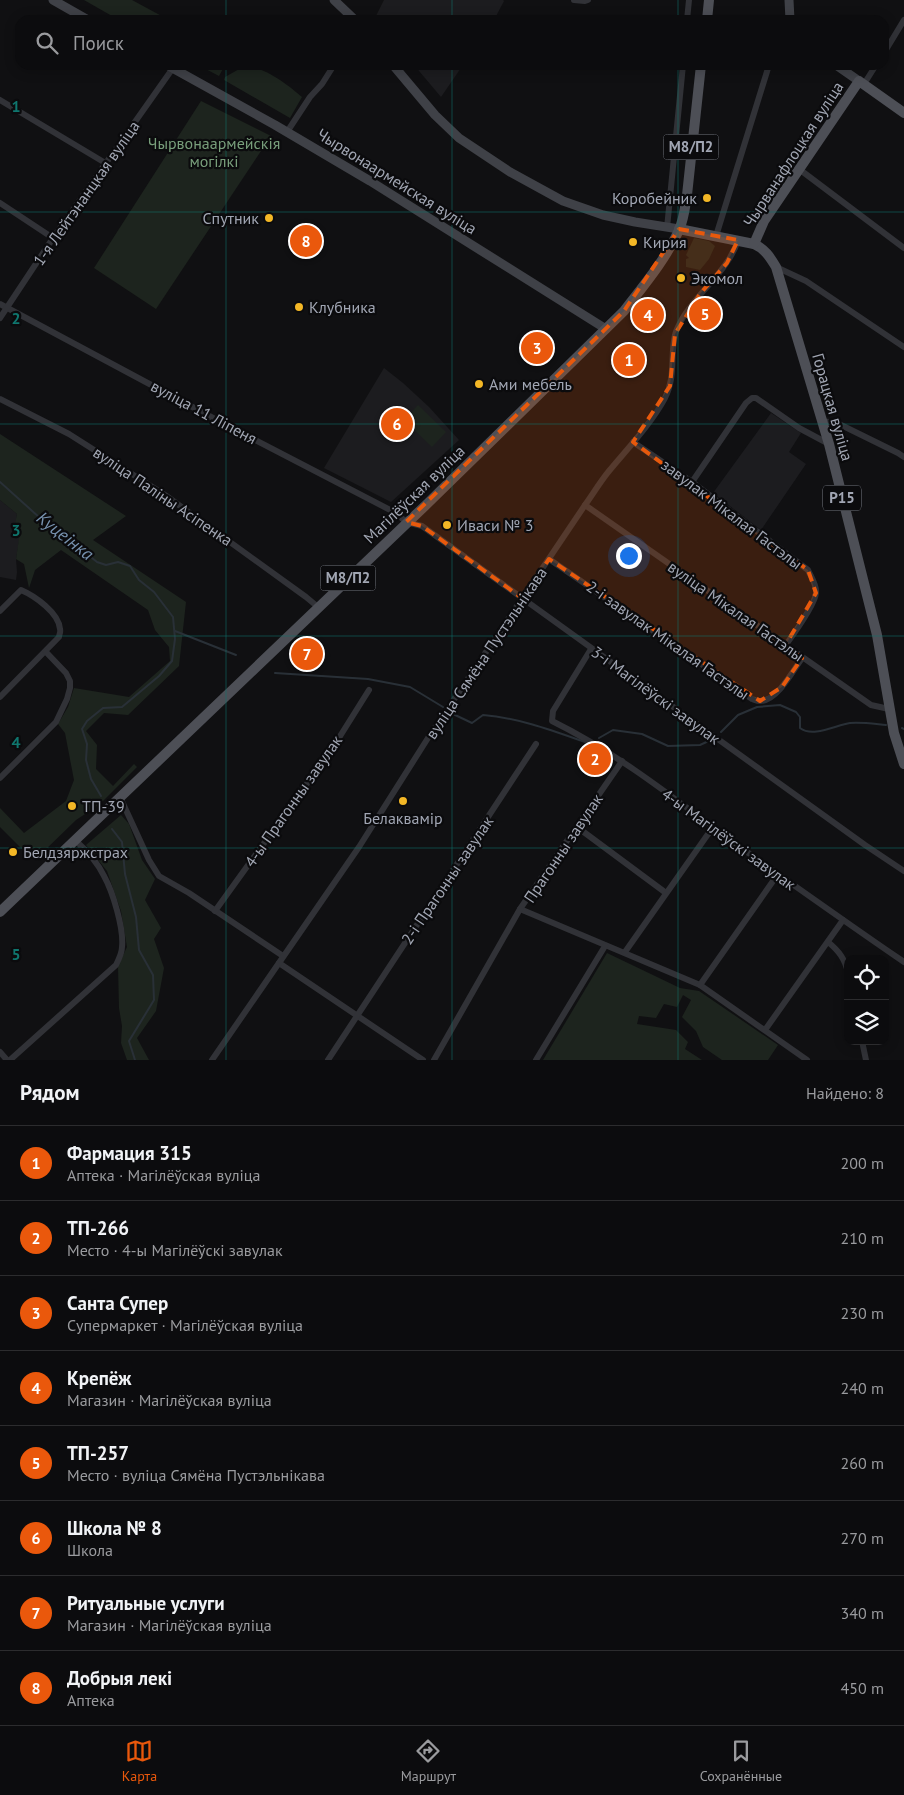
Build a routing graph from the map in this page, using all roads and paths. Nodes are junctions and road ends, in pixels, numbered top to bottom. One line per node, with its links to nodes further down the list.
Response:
1 (53, 0): 8 (main road)
2 (334, 0): 10 (main road)
3 (574, 0): 4 (street)
4 (588, 0)
5 (689, 0): 11 (street)
6 (710, 0): 12 (main road)
7 (789, 0): 13 (main road)
8 (69, 4): 9 (main road)
9 (82, 15)
10 (350, 15)
11 (688, 15)
12 (708, 15)
13 (790, 15)
14 (904, 20): 15 (street)
15 (889, 46)
16 (168, 70): 29 (street, 1-я Лейтэнанцкая вуліца)
17 (175, 70): 28 (main road, Чырвонаармейская вуліца)
18 (331, 70): 28 (street)
19 (397, 70): 32 (main road)
20 (683, 70): 32 (street)
21 (700, 70): 33 (main road, М8/П2)
22 (767, 70): 34 (street)
23 (843, 70): 25 (main road)
24 (872, 70): 25 (street, Чырванафлоцкая вуліца)
25 (861, 82): 27 (main road); 30 (main road, Чырванафлоцкая вуліца)
26 (0, 100): 29 (street)
27 (904, 113)
28 (288, 132): 43 (main road, Чырвонаармейская вуліца)
29 (107, 164): 35 (street, 1-я Лейтэнанцкая вуліца)
30 (799, 169): 37 (main road, Чырванафлоцкая вуліца); 38 (street)
31 (0, 203): 35 (street)
32 (667, 228): 33 (main road)
33 (679, 229): 34 (main road, Р15); 43 (main road, Магілёўская вуліца / М8/П2)
34 (716, 236): 36 (main road, Р15)
35 (54, 238): 41 (street, 1-я Лейтэнанцкая вуліца)
36 (738, 240): 37 (main road, Р15); 47 (street, вуліца Сямёна Пустэльнікава)
37 (754, 244): 39 (main road, Горацкая вуліца / Р15)
38 (904, 248)
39 (776, 267): 44 (street); 46 (main road, Горацкая вуліца / Р15)
40 (0, 304): 41 (street, вуліца 11 Ліпеня)
41 (7, 308): 42 (street, 1-я Лейтэнанцкая вуліца); 52 (street, вуліца 11 Ліпеня)
42 (0, 318)
43 (606, 329): 52 (main road, Магілёўская вуліца / М8/П2)
44 (904, 347)
45 (0, 399): 55 (street, вуліца Паліны Асіпенка)
46 (821, 421): 48 (main road, Горацкая вуліца / Р15); 49 (street)
47 (633, 442): 50 (street, завулак Мікалая Гастэлы); 51 (street, вуліца Сямёна Пустэльнікава)
48 (829, 444): 50 (street); 63 (main road, Горацкая вуліца / Р15)
49 (904, 457)
50 (692, 482): 57 (street, завулак Мікалая Гастэлы)
51 (585, 505): 53 (street, вуліца Сямёна Пустэльнікава); 57 (street, вуліца Мікалая Гастэлы)
52 (406, 522): 54 (street, 3-і Магілёўскі завулак); 55 (main road, Магілёўская вуліца / М8/П2)
53 (550, 559): 54 (street, вуліца Сямёна Пустэльнікава); 60 (street, 2-і завулак Мікалая Гастэлы)
54 (522, 598): 58 (street, 3-і Магілёўскі завулак); 82 (street, вуліца Сямёна Пустэльнікава)
55 (318, 607): 68 (main road, Магілёўская вуліца / М8/П2)
56 (0, 611): 59 (street)
57 (786, 646): 60 (street, вуліца Мікалая Гастэлы)
58 (590, 648): 65 (street, 4-ы Магілёўскі завулак); 72 (street, 3-і Магілёўскі завулак)
59 (46, 652): 62 (street); 67 (street)
60 (802, 658): 63 (street, вуліца Мікалая Гастэлы)
61 (369, 690): 76 (street, 4-ы Прагонны завулак)
62 (0, 697)
63 (889, 710): 66 (main road, Горацкая вуліца / Р15)
64 (536, 744): 87 (street, 2-і Прагонны завулак)
65 (622, 761): 69 (street, Прагонны завулак); 70 (street, 4-ы Магілёўскі завулак)
66 (904, 764)
67 (0, 778)
68 (120, 797): 71 (main road, Магілёўская вуліца / М8/П2); 76 (street)
69 (577, 827): 74 (street); 75 (street, Прагонны завулак)
70 (713, 827): 73 (street, 4-ы Магілёўскі завулак); 74 (street)
71 (75, 840): 77 (main road, Магілёўская вуліца / М8/П2); 91 (street)
72 (904, 871)
73 (778, 874): 78 (street, 4-ы Магілёўскі завулак); 86 (street)
74 (666, 893): 81 (street)
75 (520, 909): 80 (street); 95 (street, Прагонны завулак)
76 (216, 911): 82 (street)
77 (0, 912)
78 (843, 920): 79 (street); 84 (street, 4-ы Магілёўскі завулак)
79 (828, 942): 83 (street); 88 (street)
80 (605, 946): 81 (street); 96 (street)
81 (624, 952): 86 (street)
82 (283, 956): 85 (street, вуліца Сямёна Пустэльнікава)
83 (844, 960)
84 (904, 962)
85 (279, 963): 87 (street); 92 (street, вуліца Сямёна Пустэльнікава)
86 (700, 985): 88 (street)
87 (358, 1016): 93 (street, 2-і Прагонны завулак); 94 (street)
88 (765, 1030): 97 (street)
89 (863, 1045): 98 (street)
90 (0, 1052): 91 (street)
91 (8, 1060)
92 (212, 1060)
93 (328, 1060)
94 (422, 1060)
95 (434, 1060)
96 (536, 1060)
97 (807, 1060)
98 (866, 1060)

